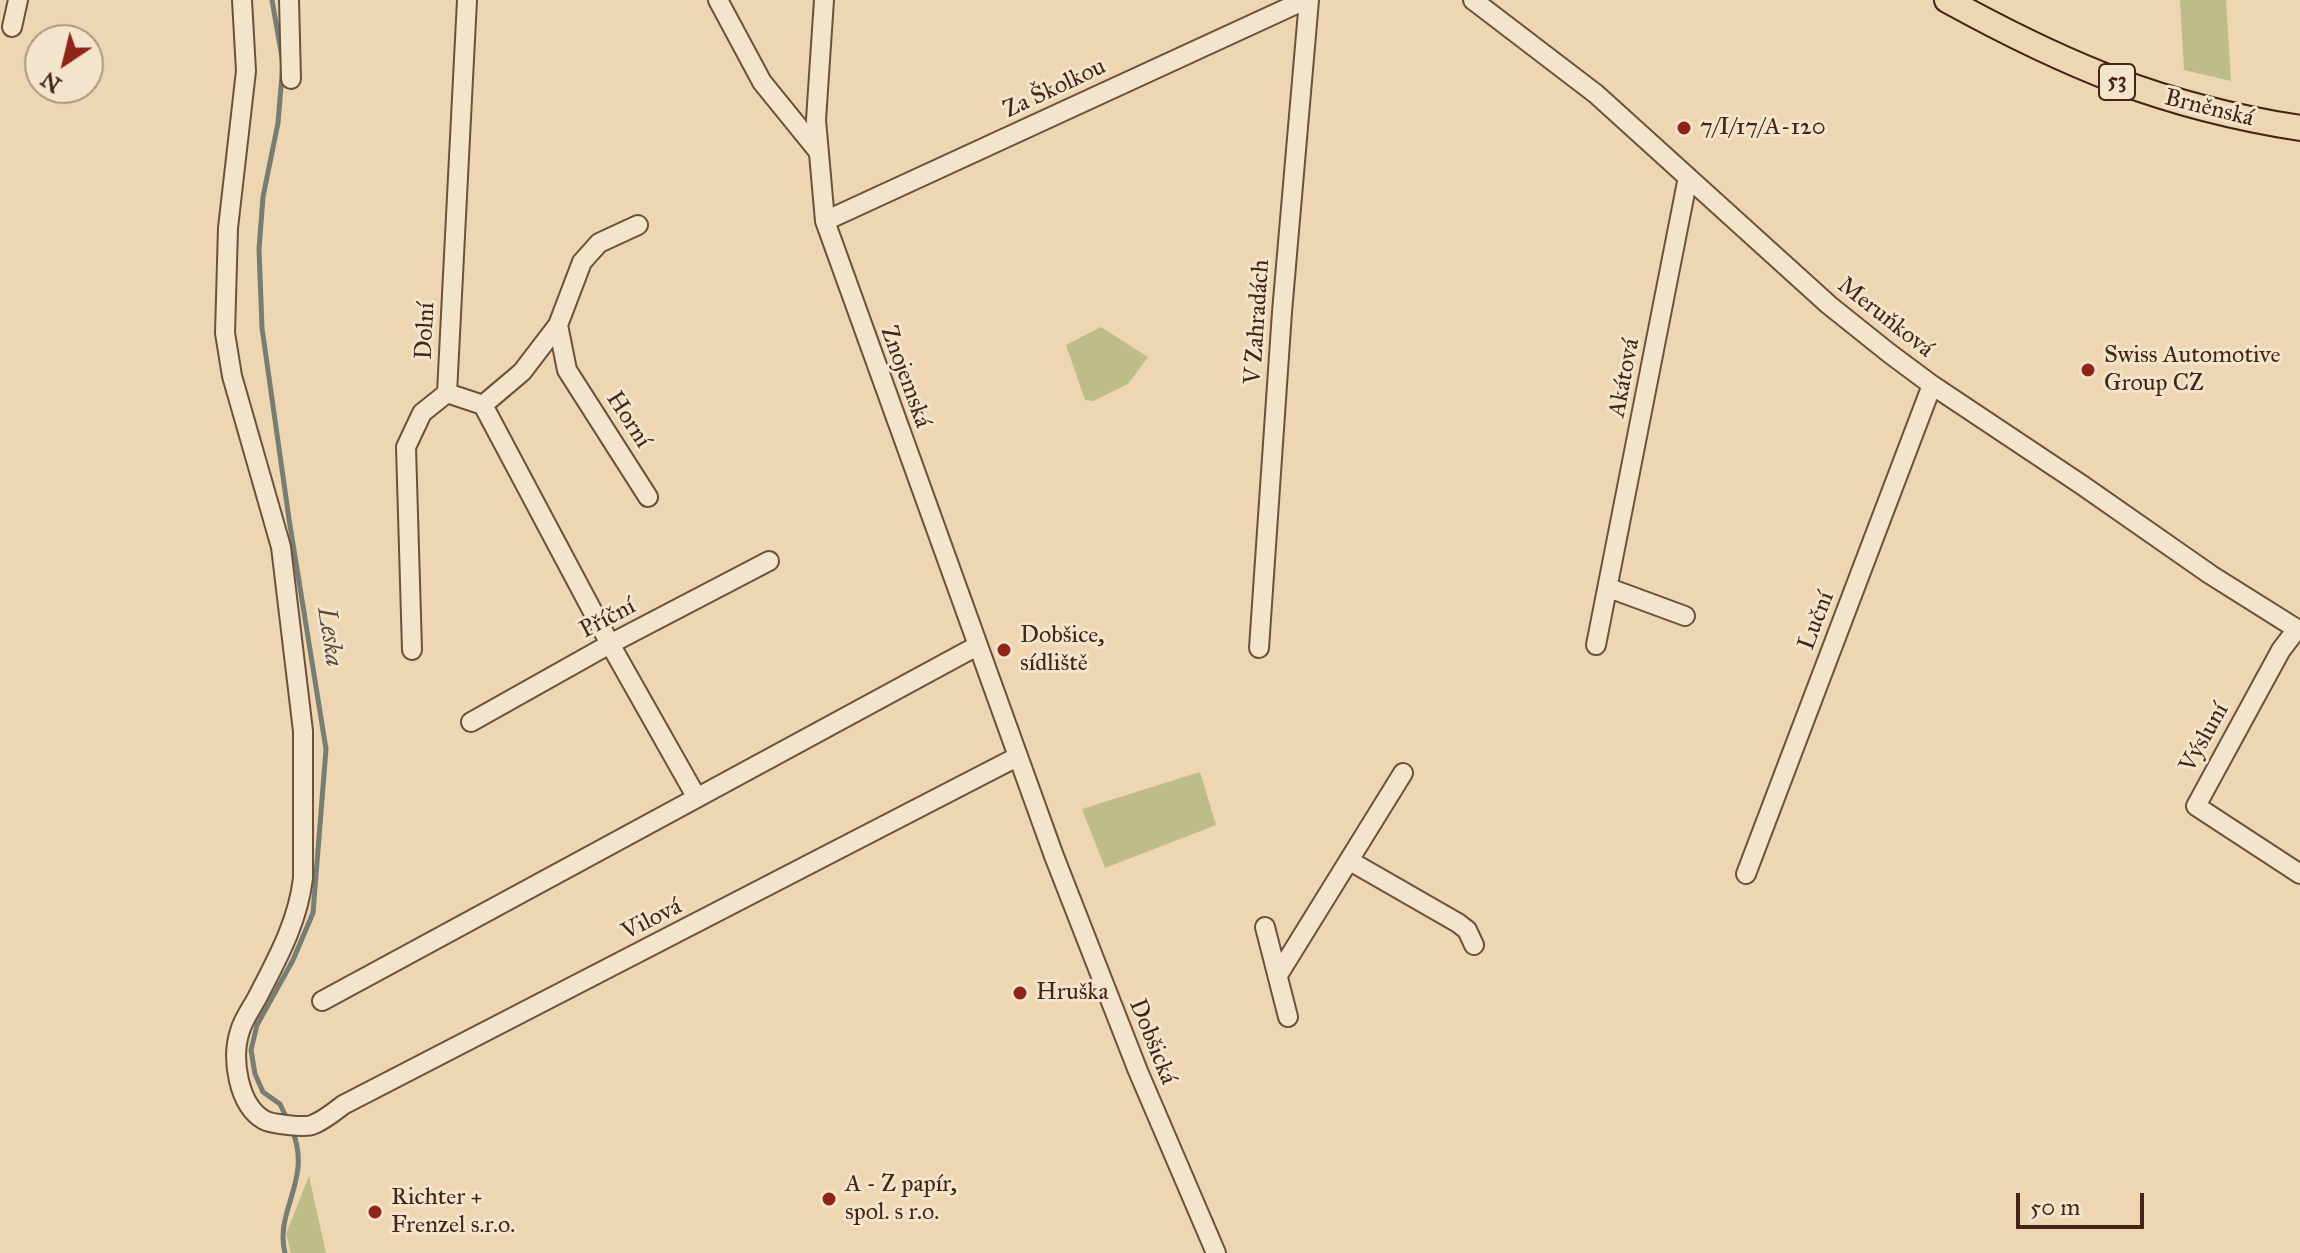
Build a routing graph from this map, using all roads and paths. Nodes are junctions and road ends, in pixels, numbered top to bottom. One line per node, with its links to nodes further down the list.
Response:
1 (18, 0): 10 (street)
2 (242, 0): 34 (street, Vilová)
3 (289, 0): 11 (street)
4 (467, 0): 21 (street, Dolní)
5 (718, 0): 13 (street)
6 (824, 0): 13 (street, Znojemská)
7 (1307, 0): 15 (street, Za Školkou); 31 (street, V Zahradách)
8 (1473, 0): 14 (street, Meruňková)
9 (1947, 0): 12 (main road, Brněnská / 53)
10 (12, 27)
11 (291, 79)
12 (2300, 128)
13 (818, 151): 15 (street, Znojemská)
14 (1688, 177): 20 (street, Meruňková); 25 (street, Akátová)
15 (825, 221): 30 (street, Znojemská)
16 (638, 225): 17 (street)
17 (558, 325): 18 (street); 19 (street, Horní)
18 (531, 360): 19 (street); 22 (street)
19 (567, 370): 23 (street, Horní)
20 (1932, 385): 27 (street, Meruňková); 38 (street, Luční)
21 (447, 393): 22 (street); 32 (street, Dolní)
22 (483, 405): 28 (street)
23 (648, 497)
24 (769, 561): 28 (street, Příční)
25 (1609, 588): 26 (street); 29 (street, Akátová)
26 (1685, 616)
27 (2298, 630): 39 (street, Výsluní)
28 (610, 644): 33 (street, Příční); 36 (street)
29 (1596, 645)
30 (977, 646): 34 (street, Znojemská); 36 (street)
31 (1259, 648)
32 (412, 650)
33 (471, 722)
34 (1017, 757): 45 (street, Dobšická)
35 (1403, 773): 37 (street)
36 (697, 798): 43 (street)
37 (1350, 861): 41 (street); 42 (street)
38 (1746, 874)
39 (2300, 874)
40 (1265, 927): 42 (street)
41 (1474, 945)
42 (1278, 975): 44 (street)
43 (322, 1001)
44 (1288, 1017)
45 (1216, 1253)

